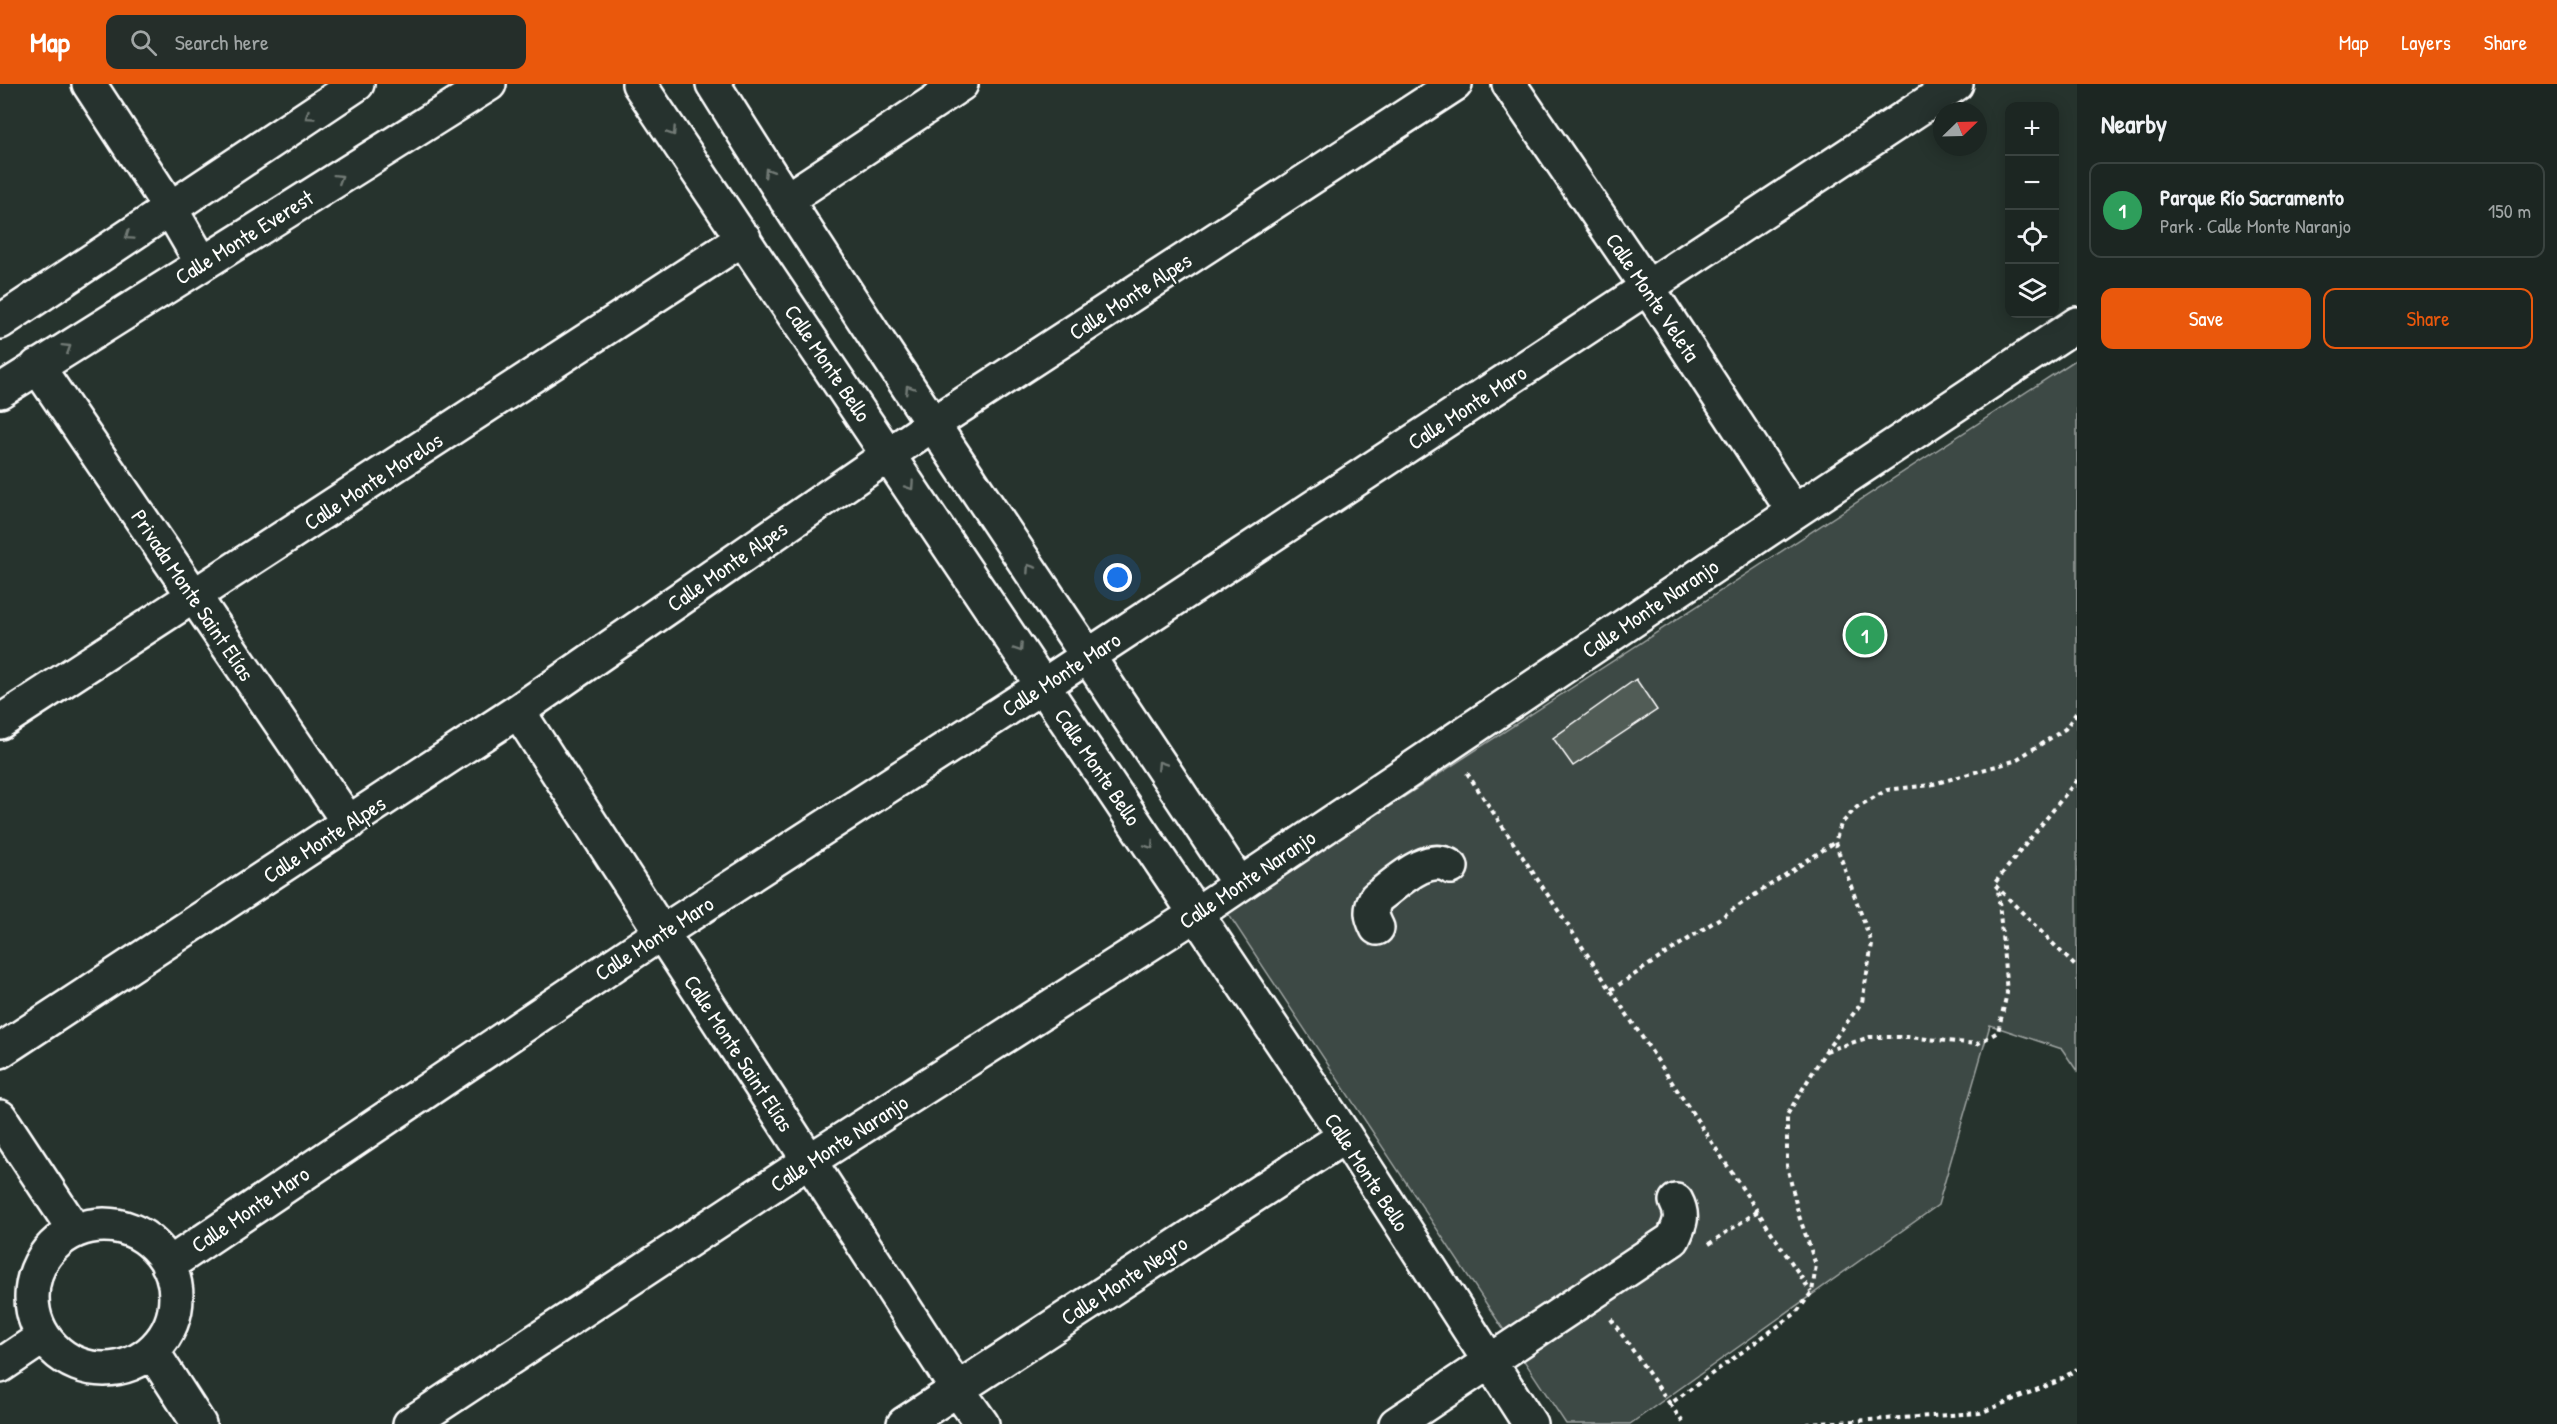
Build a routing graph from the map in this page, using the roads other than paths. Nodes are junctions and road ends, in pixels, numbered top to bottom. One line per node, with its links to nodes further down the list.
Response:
1 (89, 84): 11 (street)
2 (357, 84): 11 (street, one-way to 11)
3 (489, 84): 13 (street, Calle Monte Everest, one-way to 3)
4 (639, 84): 12 (street, Calle Monte Bello, one-way to 12)
5 (713, 84): 10 (street, one-way to 5)
6 (961, 84): 10 (street)
7 (1455, 84): 19 (street, Calle Monte Alpes)
8 (1509, 84): 14 (street, Calle Monte Veleta)
9 (1956, 84): 14 (street, Calle Monte Maro)
10 (786, 200): 19 (street, one-way to 10)
11 (170, 208): 13 (street); 15 (street, one-way to 15)
12 (744, 238): 20 (street, Calle Monte Bello); 22 (street, Calle Monte Morelos)
13 (202, 263): 17 (street, Calle Monte Everest, one-way to 13)
14 (1648, 288): 21 (street, Calle Monte Veleta); 23 (street, Calle Monte Maro)
15 (0, 322)
16 (2077, 324): 21 (street, Calle Monte Naranjo)
17 (37, 366): 18 (street, Calle Monte Everest); 22 (street, Privada Monte Saint Elías)
18 (0, 391)
19 (933, 424): 20 (street, Calle Monte Alpes); 23 (street, one-way to 19)
20 (889, 453): 24 (street, Calle Monte Bello, one-way to 24); 25 (street, Calle Monte Alpes)
21 (1794, 512): 29 (street, Calle Monte Naranjo)
22 (195, 597): 26 (street, Calle Monte Morelos); 27 (street, Privada Monte Saint Elías)
23 (1090, 655): 24 (street, Calle Monte Maro); 29 (street, one-way to 23)
24 (1044, 686): 30 (street, Calle Monte Bello, one-way to 30); 32 (street, Calle Monte Maro)
25 (518, 711): 27 (street, Calle Monte Alpes); 32 (street, Calle Monte Saint Elías)
26 (0, 722)
27 (349, 823): 33 (street, Calle Monte Alpes)
28 (1451, 867): 31 (street)
29 (1239, 884): 30 (street, Calle Monte Naranjo)
30 (1196, 914): 35 (street, Calle Monte Bello); 36 (street, Calle Monte Naranjo)
31 (1377, 928)
32 (661, 933): 36 (street, Calle Monte Saint Elías); 39 (street, Calle Monte Maro)
33 (0, 1051)
34 (0, 1118): 38 (street)
35 (1345, 1136): 42 (street, Calle Monte Bello); 44 (street, Calle Monte Negro)
36 (809, 1161): 44 (street, Calle Monte Saint Elías); 46 (street, Calle Monte Naranjo)
37 (1676, 1201): 42 (street)
38 (75, 1231): 39 (street); 40 (street)
39 (168, 1265): 41 (street)
40 (43, 1337): 41 (street); 43 (street)
41 (152, 1351): 45 (street)
42 (1490, 1363): 49 (street); 50 (street, Calle Monte Bello)
43 (0, 1366)
44 (957, 1389): 47 (street, Calle Monte Negro); 48 (street, Calle Monte Saint Elías)
45 (199, 1424)
46 (410, 1424)
47 (904, 1424)
48 (982, 1424)
49 (1396, 1424)
50 (1530, 1424)

